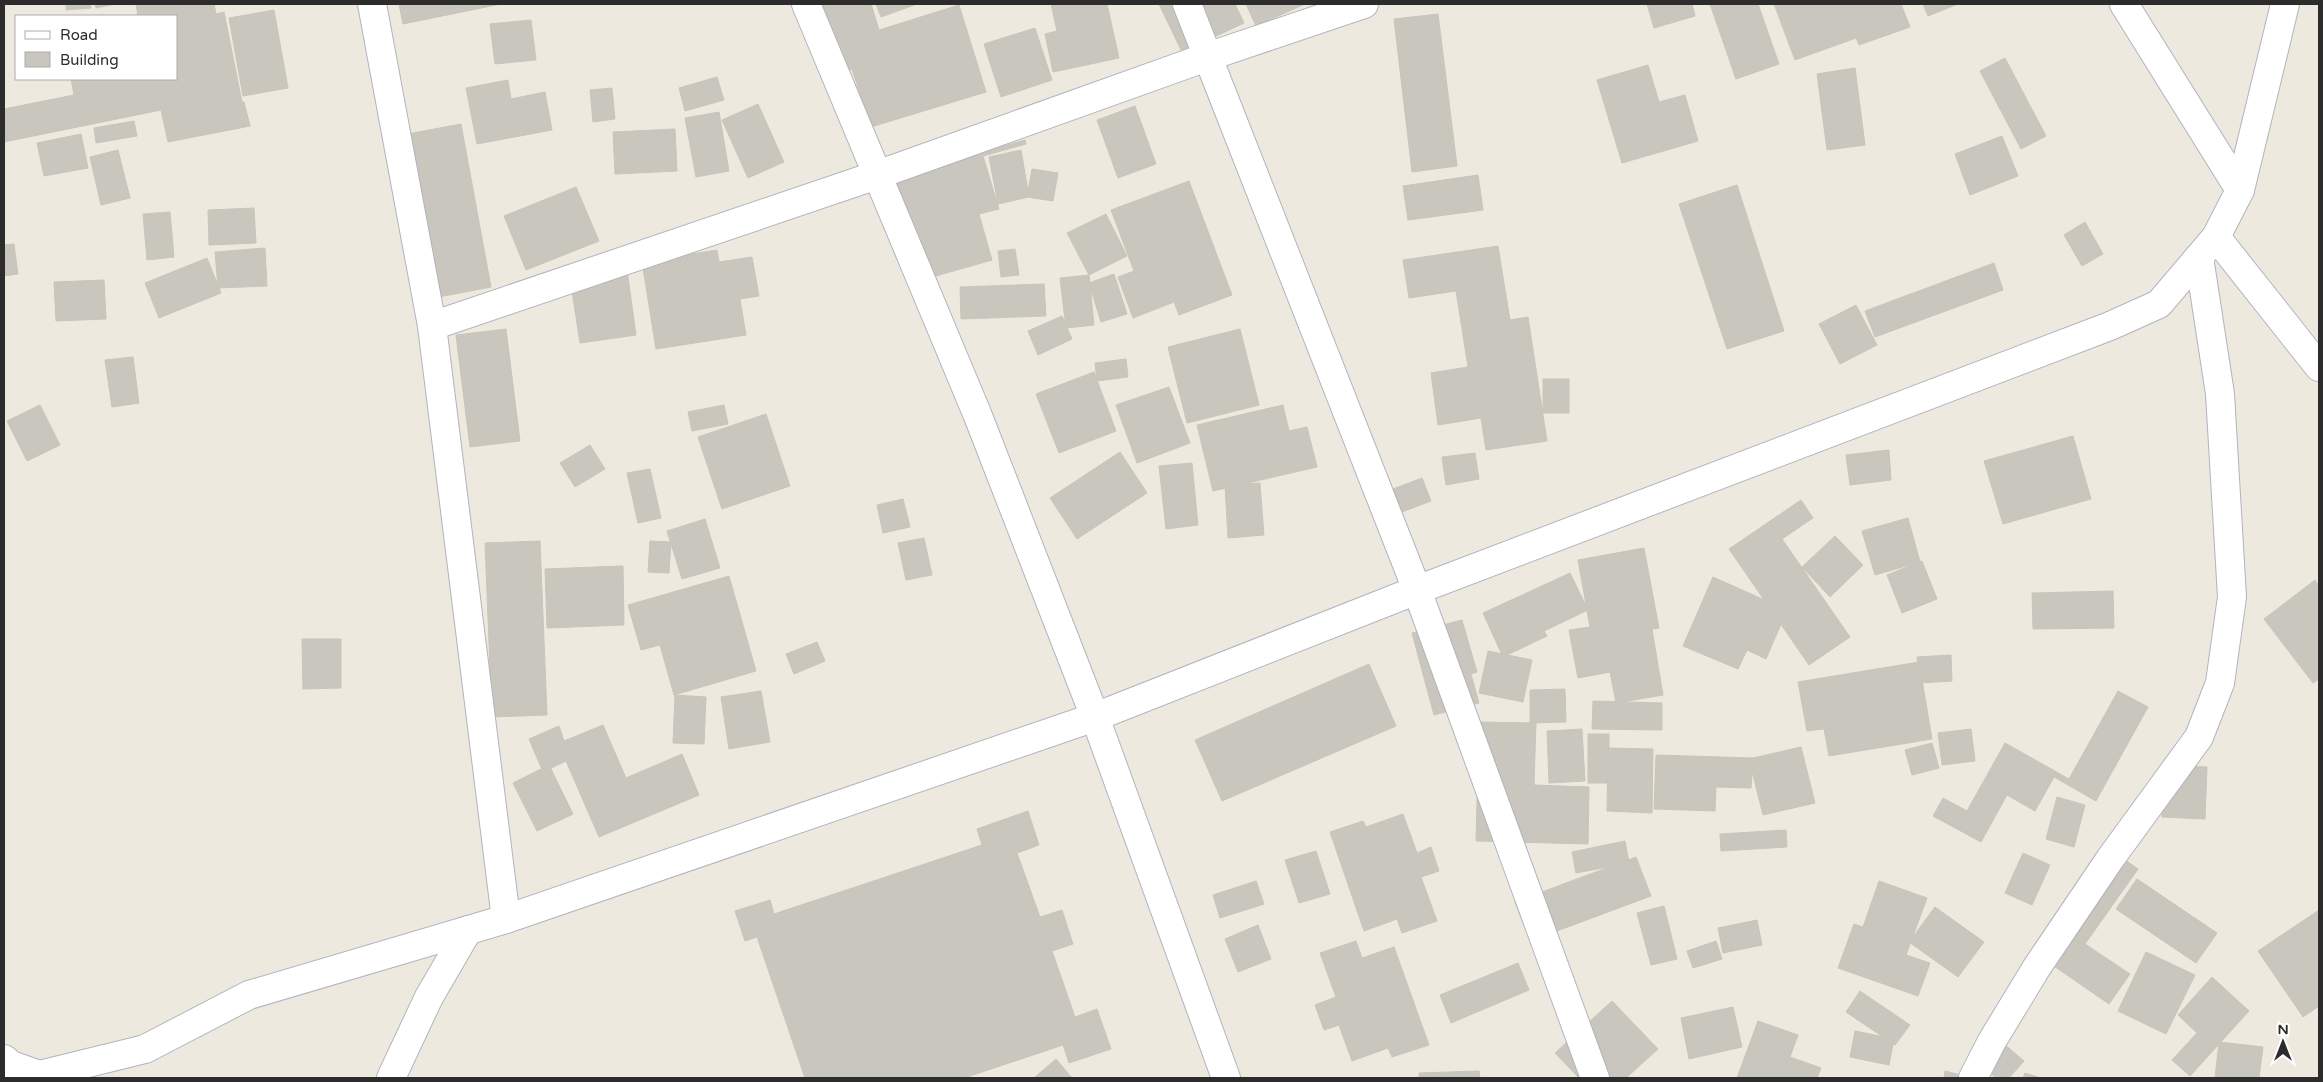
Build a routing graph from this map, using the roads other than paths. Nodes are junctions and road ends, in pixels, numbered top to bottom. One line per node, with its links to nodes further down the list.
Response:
1 (372, 4): 11 (street)
2 (806, 4): 8 (street)
3 (1187, 4): 7 (street)
4 (1364, 4): 7 (street)
5 (2124, 4): 9 (street)
6 (2285, 4): 9 (street)
7 (1207, 57): 8 (street); 13 (street)
8 (877, 175): 11 (street); 14 (street)
9 (2240, 190): 10 (street)
10 (2207, 247): 12 (street); 13 (street); 21 (street)
11 (432, 326): 15 (street)
12 (2319, 367)
13 (1417, 590): 14 (street); 20 (street)
14 (1095, 717): 15 (street); 19 (street)
15 (506, 919): 16 (street)
16 (468, 930): 17 (street); 18 (street)
17 (4, 1059)
18 (391, 1078)
19 (1226, 1078)
20 (1595, 1078)
21 (1973, 1078)

